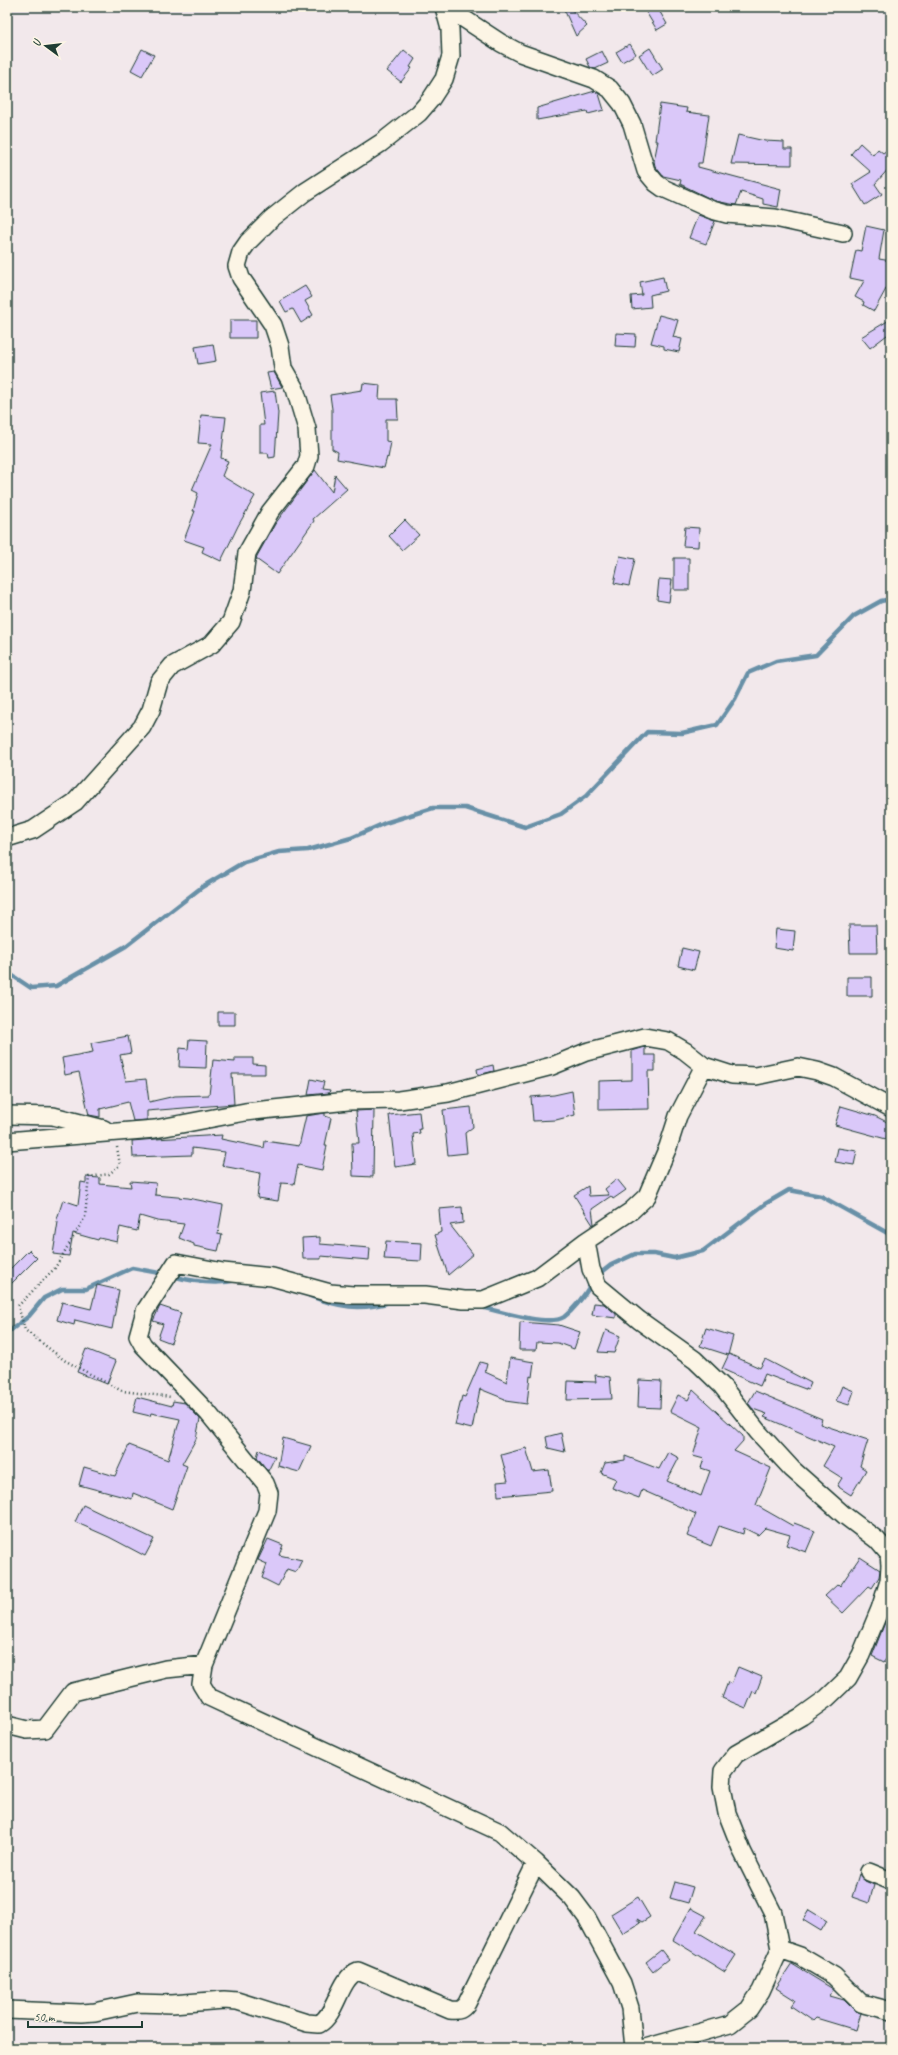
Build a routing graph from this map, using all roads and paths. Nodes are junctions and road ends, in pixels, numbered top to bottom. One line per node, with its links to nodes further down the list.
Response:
1 (445, 7): 2 (street); 3 (street)
2 (843, 233)
3 (7, 838)
4 (704, 1066): 5 (street); 7 (street); 9 (street)
5 (891, 1108)
6 (7, 1115): 7 (street)
7 (116, 1132): 8 (street); 10 (path)
8 (7, 1142)
9 (586, 1241): 10 (street); 11 (street)
10 (196, 1400): 12 (street)
11 (890, 1554): 17 (street)
12 (204, 1665): 13 (street); 14 (street)
13 (7, 1725)
14 (536, 1863): 18 (street); 20 (street)
15 (869, 1872): 16 (street)
16 (891, 1881)
17 (780, 1949): 19 (street); 21 (street)
18 (7, 2010)
19 (891, 2011)
20 (634, 2048)
21 (645, 2048)

